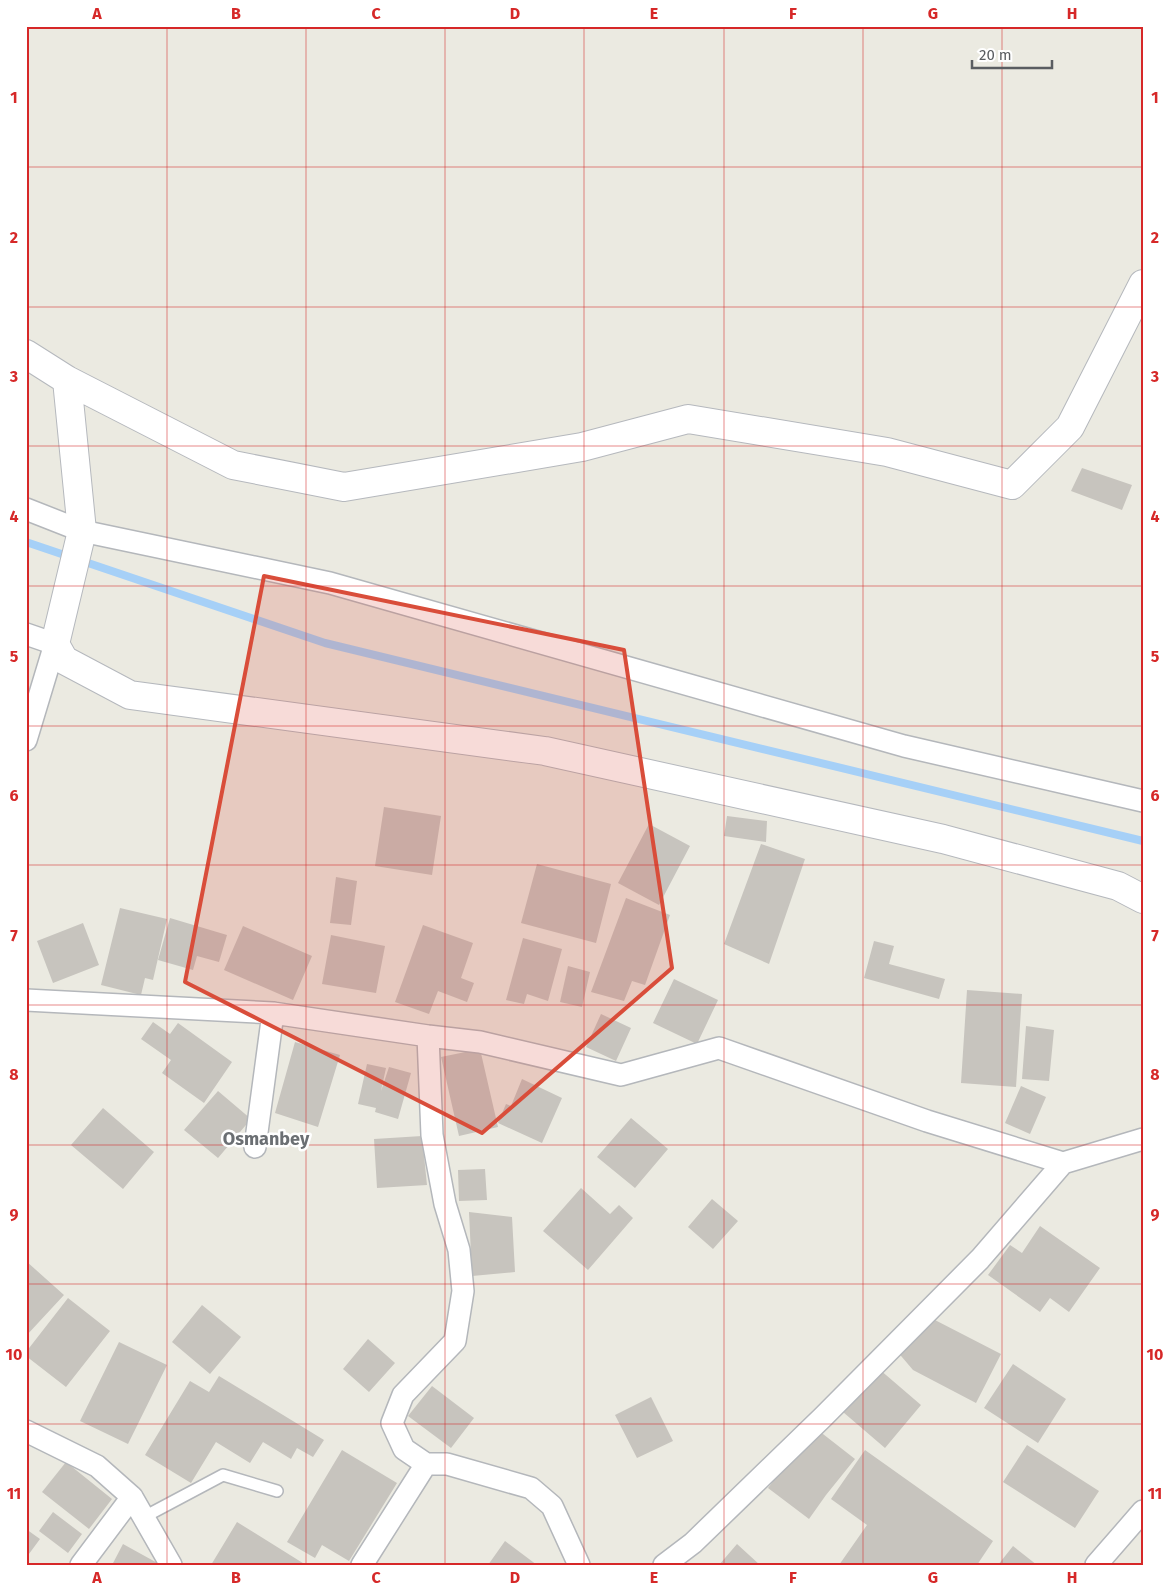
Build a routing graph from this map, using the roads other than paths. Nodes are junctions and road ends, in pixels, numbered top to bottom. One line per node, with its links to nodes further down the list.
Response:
1 (1143, 284): 3 (street)
2 (26, 354): 3 (street)
3 (67, 380): 5 (street)
4 (26, 509): 5 (street)
5 (81, 538): 7 (street); 9 (street)
6 (26, 634): 7 (street)
7 (54, 644): 8 (street); 10 (street)
8 (26, 740)
9 (1143, 801)
10 (1143, 899)
11 (26, 1000): 12 (street)
12 (272, 1013): 13 (street); 15 (street)
13 (428, 1036): 16 (street); 18 (street)
14 (1143, 1139): 16 (street)
15 (255, 1147)
16 (1063, 1163): 27 (street)
17 (26, 1431): 20 (street)
18 (426, 1464): 25 (street); 26 (street)
19 (277, 1491): 22 (lane)
20 (132, 1497): 22 (street); 23 (street)
21 (1143, 1511): 28 (street)
22 (144, 1517): 24 (street)
23 (81, 1565)
24 (171, 1565)
25 (362, 1565)
26 (579, 1565)
27 (664, 1565)
28 (1096, 1565)

